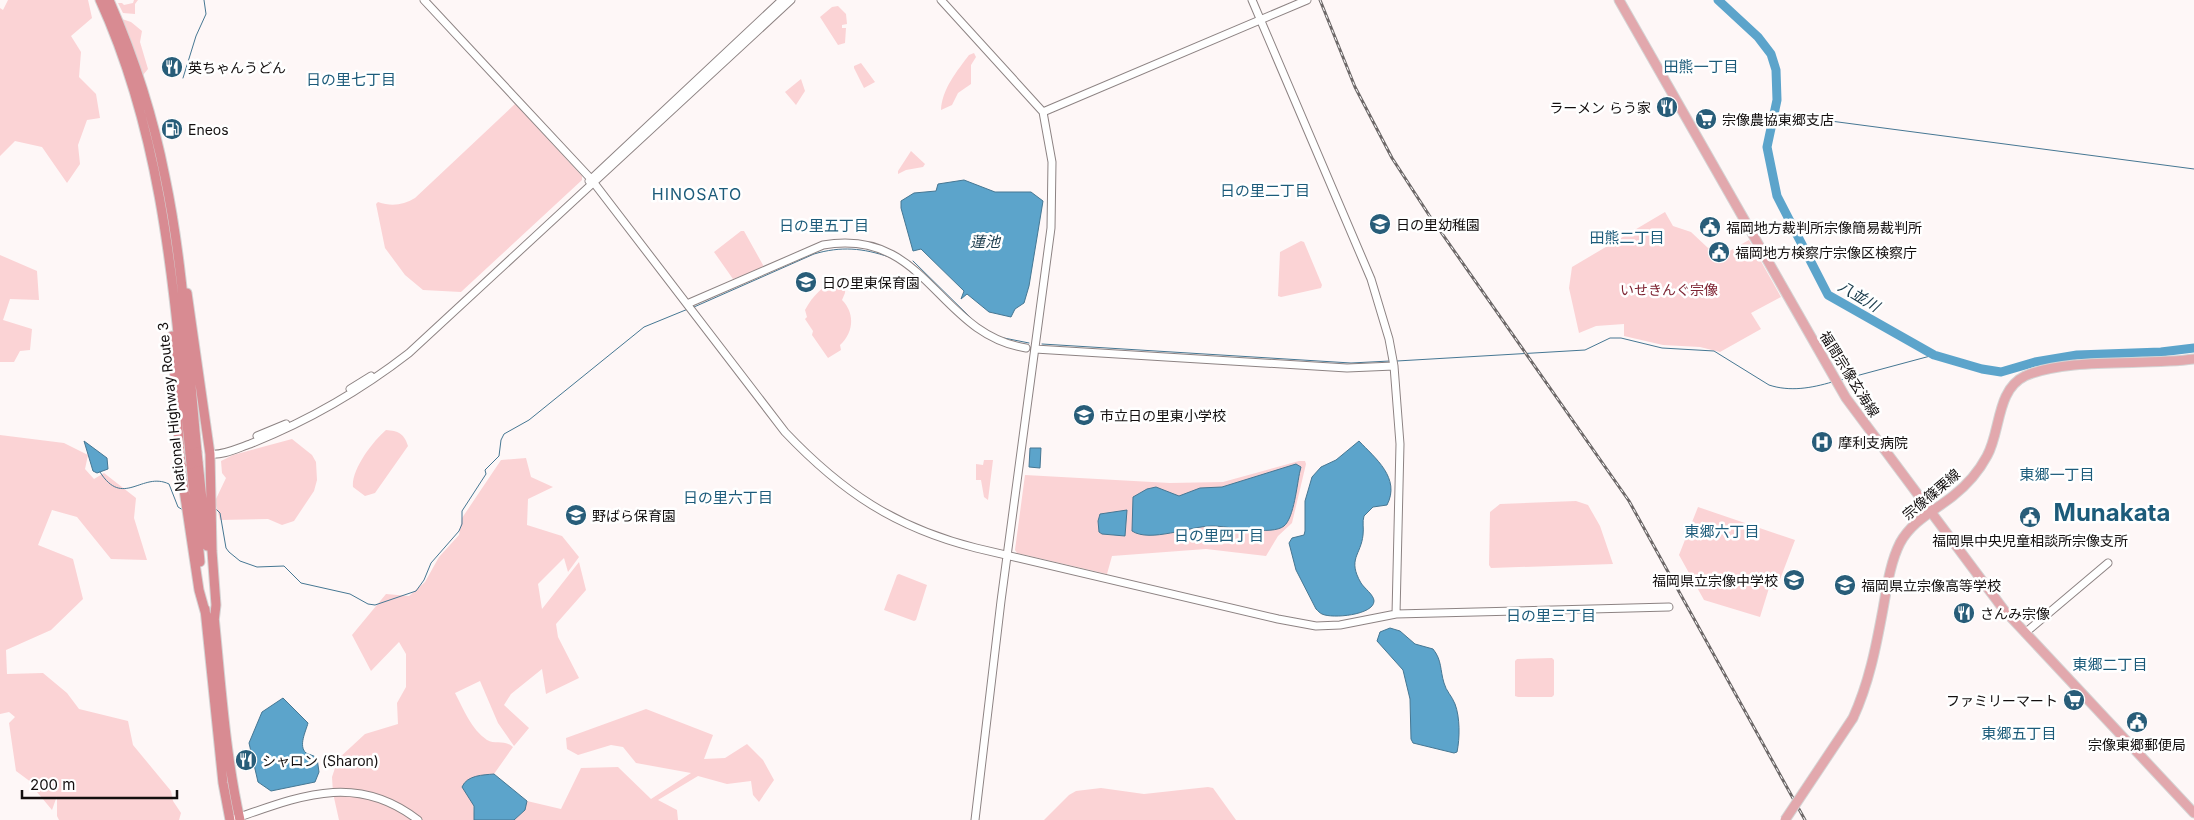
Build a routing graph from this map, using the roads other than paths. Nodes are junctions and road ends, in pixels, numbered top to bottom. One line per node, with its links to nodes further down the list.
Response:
1 (100, 0): 13 (highway, National Highway Route 3)
2 (109, 0): 13 (highway, National Highway Route 3)
3 (424, 0): 12 (street)
4 (782, 0): 12 (street)
5 (791, 0): 12 (street)
6 (941, 0): 11 (street)
7 (1252, 0): 10 (street)
8 (1619, 0): 21 (main road, 福間宗像玄海線)
9 (1306, 1): 10 (street)
10 (1261, 20): 11 (street); 18 (street)
11 (1043, 112): 16 (street)
12 (592, 181): 14 (street); 19 (street)
13 (174, 257): 19 (highway); 20 (highway, National Highway Route 3, bridge); 20 (highway)
14 (687, 304): 15 (street); 22 (street)
15 (1026, 348)
16 (1035, 349): 18 (street); 22 (street)
17 (2194, 359): 21 (main road, 宗像篠栗線)
18 (1394, 363): 25 (street)
19 (210, 454): 20 (highway); 26 (highway)
20 (190, 463): 26 (highway, National Highway Route 3); 29 (highway, National Highway Route 3)
21 (1930, 511): 27 (main road, 福間宗像玄海線); 32 (main road, 宗像篠栗線, bridge)
22 (1008, 556): 25 (street); 31 (street)
23 (2108, 563): 27 (street)
24 (1669, 606): 25 (street)
25 (1396, 614)
26 (214, 622): 29 (highway, National Highway Route 3)
27 (2025, 633): 28 (main road, 福間宗像玄海線)
28 (2194, 813)
29 (235, 819): 30 (street)
30 (418, 820)
31 (975, 820)
32 (1785, 820)

